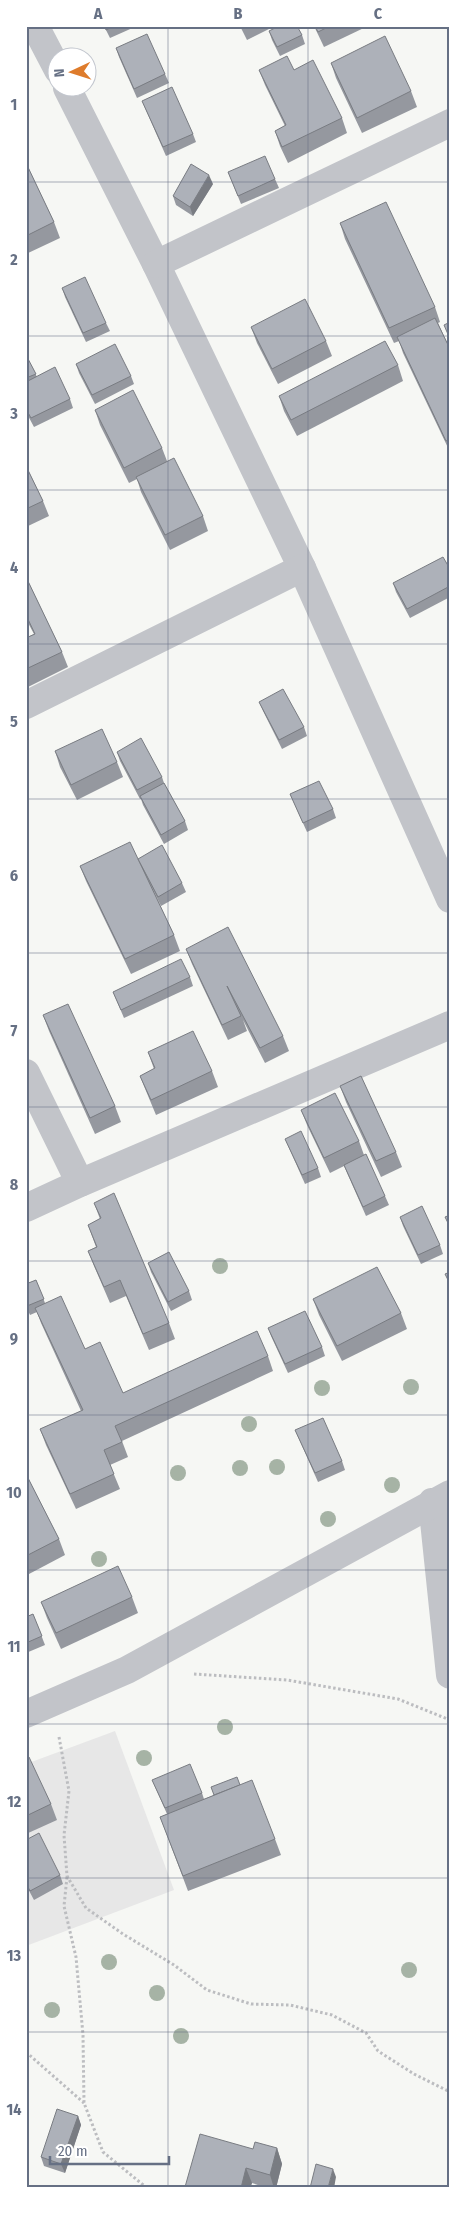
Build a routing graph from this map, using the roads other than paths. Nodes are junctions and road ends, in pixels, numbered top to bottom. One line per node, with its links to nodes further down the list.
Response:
1 (35, 26): 2 (street)
2 (48, 51)
3 (71, 98): 5 (street)
4 (450, 123): 5 (street)
5 (156, 264): 6 (street)
6 (302, 568): 7 (street); 8 (street)
7 (26, 705)
8 (450, 899)
9 (450, 1025): 11 (street)
10 (26, 1073): 11 (street)
11 (80, 1183): 12 (street)
12 (26, 1208)
13 (441, 1498): 14 (street); 15 (street)
14 (450, 1675)
15 (35, 1711)

